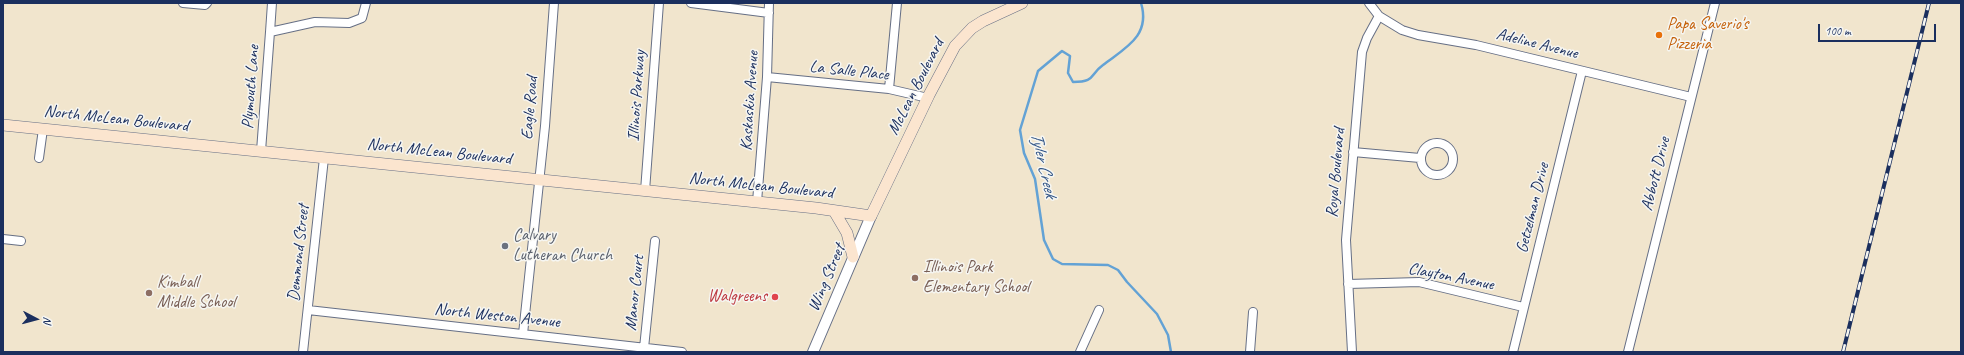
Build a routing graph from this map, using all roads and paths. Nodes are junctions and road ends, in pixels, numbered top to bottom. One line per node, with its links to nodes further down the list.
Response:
1 (183, 3): 2 (street)
2 (207, 3)
3 (272, 3): 15 (street)
4 (366, 3): 15 (street, Plymouth Lane)
5 (554, 3): 28 (street, Eagle Road)
6 (659, 3): 29 (street, Illinois Parkway)
7 (691, 3): 13 (street)
8 (769, 3): 13 (street, Kaskaskia Avenue)
9 (897, 3): 18 (street)
10 (1022, 3): 20 (main road, McLean Boulevard)
11 (1369, 3): 14 (street)
12 (1715, 3): 19 (street, Abbott Drive)
13 (769, 14): 17 (street, Kaskaskia Avenue)
14 (1379, 16): 16 (street, Adeline Avenue); 24 (street, Royal Boulevard)
15 (270, 32): 23 (street, Plymouth Lane)
16 (1582, 71): 19 (street, Adeline Avenue); 38 (street, Getzelman Drive)
17 (767, 77): 18 (street, La Salle Place); 30 (street, Kaskaskia Avenue)
18 (889, 90): 20 (street, La Salle Place)
19 (1691, 97): 51 (street, Abbott Drive)
20 (928, 98): 32 (main road, McLean Boulevard)
21 (3, 125): 22 (main road, North McLean Boulevard)
22 (43, 129): 23 (main road, North McLean Boulevard); 25 (street)
23 (261, 151): 26 (main road, North McLean Boulevard)
24 (1353, 152): 27 (street); 37 (street, Royal Boulevard)
25 (39, 158)
26 (324, 158): 28 (main road, North McLean Boulevard); 39 (street, Demmond Street)
27 (1420, 158)
28 (538, 180): 29 (main road, North McLean Boulevard); 42 (street, Eagle Road)
29 (645, 191): 30 (main road, North McLean Boulevard)
30 (757, 202): 31 (main road, North McLean Boulevard)
31 (834, 211): 32 (main road, North McLean Boulevard); 36 (main road)
32 (871, 216): 36 (street, Wing Street)
33 (3, 239): 34 (street)
34 (22, 241)
35 (655, 241): 43 (street, Manor Court)
36 (854, 257): 46 (street, Wing Street)
37 (1348, 284): 38 (street, Clayton Avenue); 49 (street, Royal Boulevard)
38 (1524, 307): 50 (street, Getzelman Drive)
39 (308, 310): 42 (street, North Weston Avenue); 44 (street, Demmond Street)
40 (1099, 310): 47 (street)
41 (1253, 312): 48 (street)
42 (523, 334): 43 (street, North Weston Avenue)
43 (644, 348): 45 (street, North Weston Avenue)
44 (303, 352)
45 (682, 352)
46 (813, 352)
47 (1080, 352)
48 (1250, 352)
49 (1352, 352)
50 (1513, 352)
51 (1628, 352)

